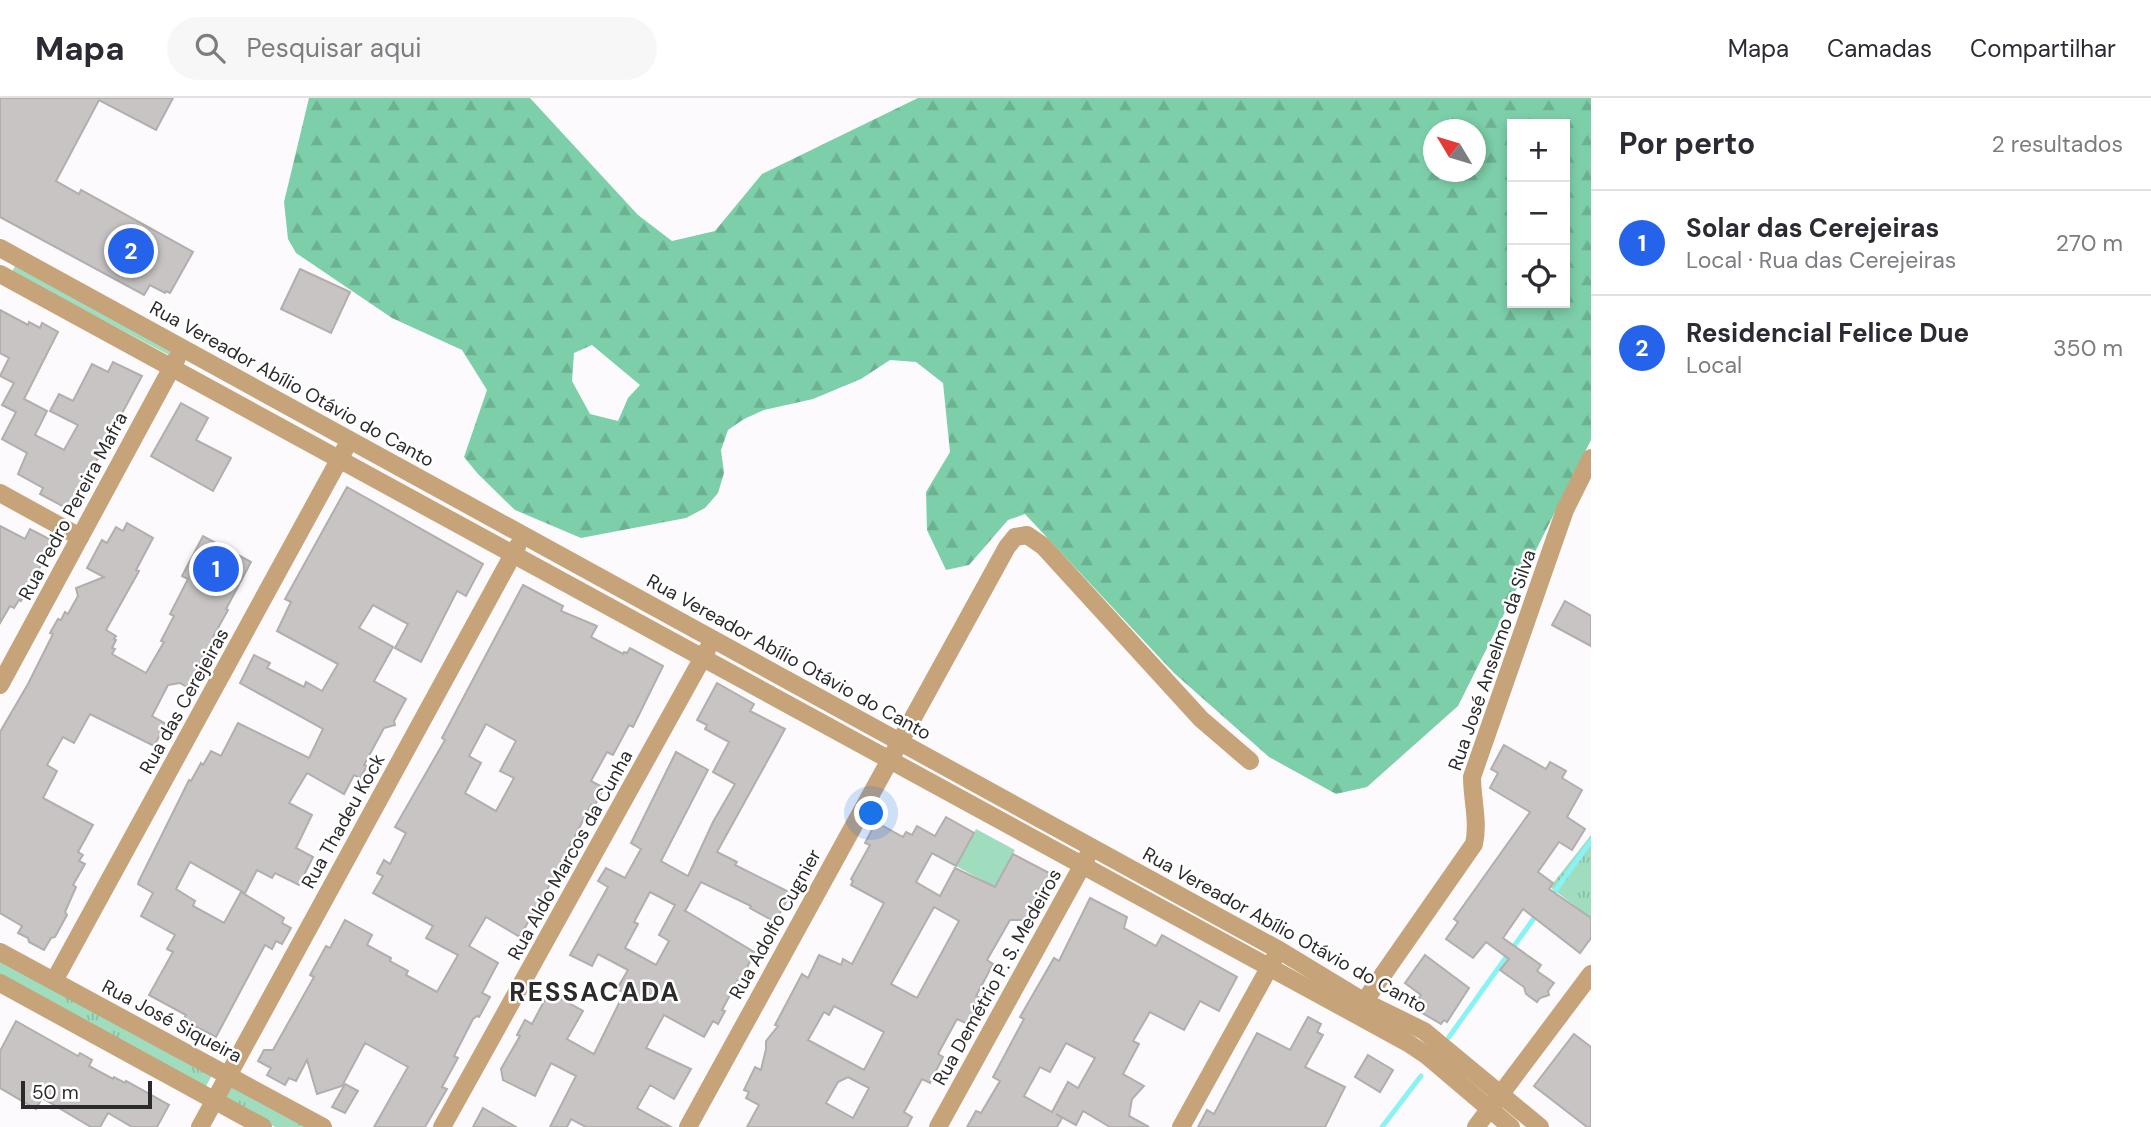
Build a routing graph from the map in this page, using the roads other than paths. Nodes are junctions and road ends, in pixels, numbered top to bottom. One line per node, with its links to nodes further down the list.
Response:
1 (2, 253): 3 (street, Rua Vereador Abílio Otávio do Canto)
2 (0, 274): 4 (street, Rua Vereador Abílio Otávio do Canto)
3 (183, 348): 4 (street, Rua Pedro Pereira Mafra); 5 (street, Rua Vereador Abílio Otávio do Canto)
4 (172, 368): 7 (street, Rua Vereador Abílio Otávio do Canto); 10 (street, Rua Pedro Pereira Mafra)
5 (350, 440): 7 (street, Rua das Cerejeiras); 9 (street, Rua Vereador Abílio Otávio do Canto)
6 (1591, 458): 26 (street, Rua José Anselmo da Silva)
7 (340, 460): 11 (street, Rua Vereador Abílio Otávio do Canto); 24 (street, Rua das Cerejeiras)
8 (0, 494): 10 (street)
9 (523, 535): 11 (street, Rua Thadeu Kock); 12 (street, Rua Vereador Abílio Otávio do Canto)
10 (80, 537): 14 (street, Rua Pedro Pereira Mafra)
11 (513, 554): 13 (street, Rua Vereador Abílio Otávio do Canto); 27 (street, Rua Thadeu Kock)
12 (713, 639): 13 (street, Rua Aldo Marcos da Cunha); 15 (street, Rua Vereador Abílio Otávio do Canto)
13 (703, 658): 16 (street, Rua Vereador Abílio Otávio do Canto); 34 (street, Rua Aldo Marcos da Cunha)
14 (0, 685)
15 (900, 741): 16 (street, Rua Adolfo Cugnier); 17 (street, Rua Adolfo Cugnier); 18 (street, Rua Vereador Abílio Otávio do Canto)
16 (889, 760): 19 (street, Rua Vereador Abílio Otávio do Canto); 35 (street, Rua Adolfo Cugnier)
17 (1250, 761)
18 (1092, 847): 19 (street, Rua Demétrio P. S. Medeiros); 20 (street, Rua Vereador Abílio Otávio do Canto)
19 (1082, 865): 22 (street, Rua Vereador Abílio Otávio do Canto); 36 (street, Rua Demétrio P. S. Medeiros)
20 (1279, 950): 22 (street); 26 (street, Rua Vereador Abílio Otávio do Canto)
21 (0, 952): 24 (street, Rua José Siqueira)
22 (1269, 967): 26 (street, Rua Vereador Abílio Otávio do Canto); 37 (street)
23 (1591, 974): 28 (street)
24 (54, 981): 27 (street, Rua José Siqueira)
25 (2, 988): 29 (street)
26 (1360, 1008): 28 (street, Rua Vereador Abílio Otávio do Canto); 30 (street, Rua Vereador Abílio Otávio do Canto)
27 (228, 1076): 29 (street, Rua Thadeu Kock); 33 (street, Rua José Siqueira)
28 (1501, 1094): 30 (street); 40 (street, Rua Vereador Abílio Otávio do Canto)
29 (214, 1101): 31 (street, Rua Thadeu Kock); 32 (street)
30 (1489, 1109): 38 (street); 39 (street, Rua Vereador Abílio Otávio do Canto)
31 (200, 1127)
32 (262, 1127)
33 (323, 1127)
34 (442, 1127)
35 (688, 1127)
36 (938, 1127)
37 (1181, 1127)
38 (1476, 1127)
39 (1511, 1127)
40 (1540, 1127)

